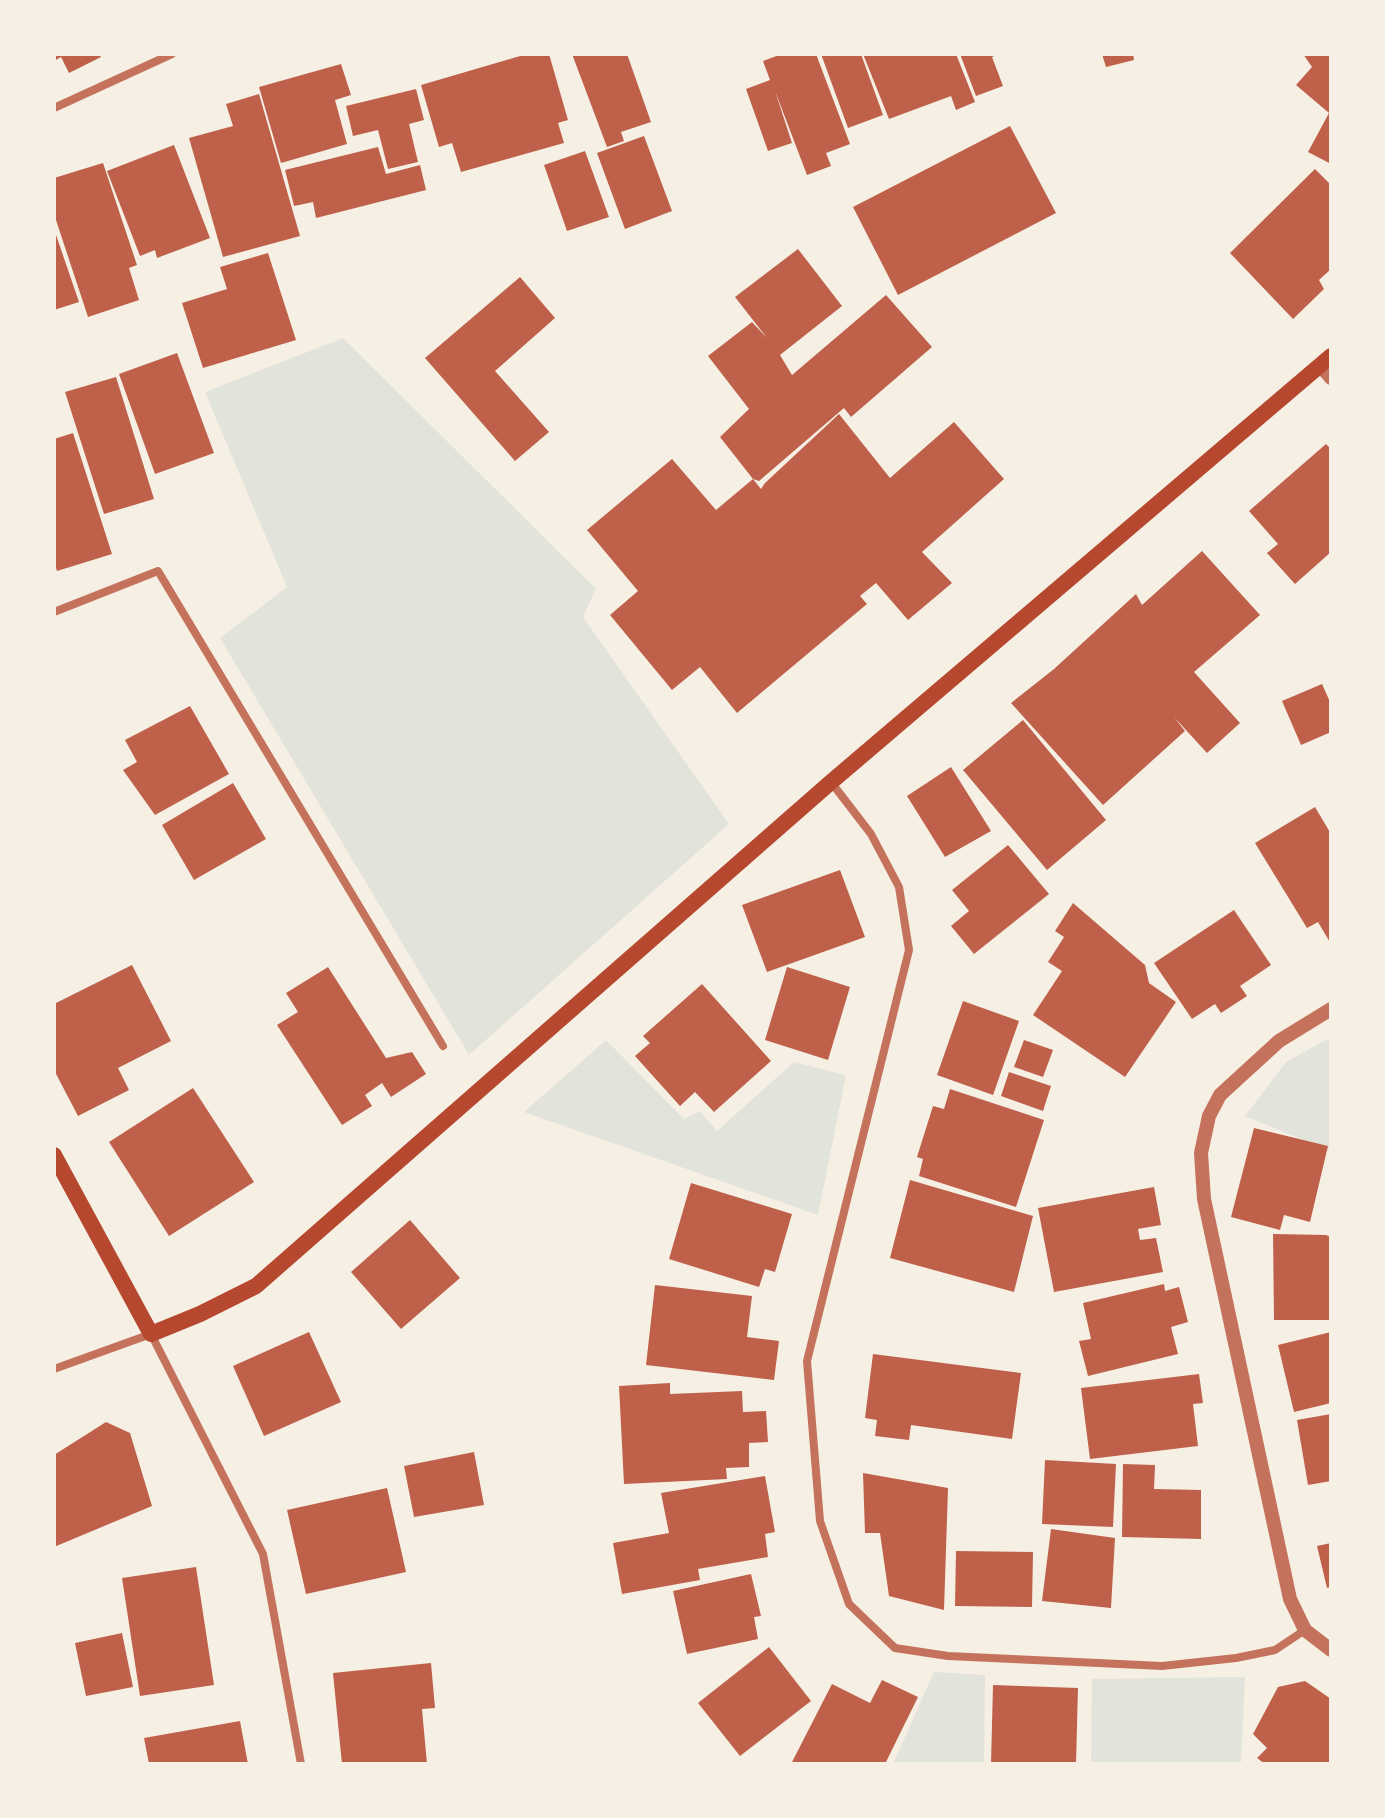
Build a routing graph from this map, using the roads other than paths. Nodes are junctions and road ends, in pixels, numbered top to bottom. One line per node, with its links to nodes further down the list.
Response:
1 (172, 54): 2 (street)
2 (54, 108)
3 (1327, 366): 5 (main road)
4 (54, 612): 7 (street)
5 (831, 782): 9 (main road); 11 (street)
6 (1331, 1009): 11 (street)
7 (443, 1046)
8 (54, 1155): 9 (main road)
9 (151, 1334): 10 (street); 13 (street)
10 (54, 1369)
11 (1305, 1630): 12 (street)
12 (1331, 1650)
13 (301, 1764)

